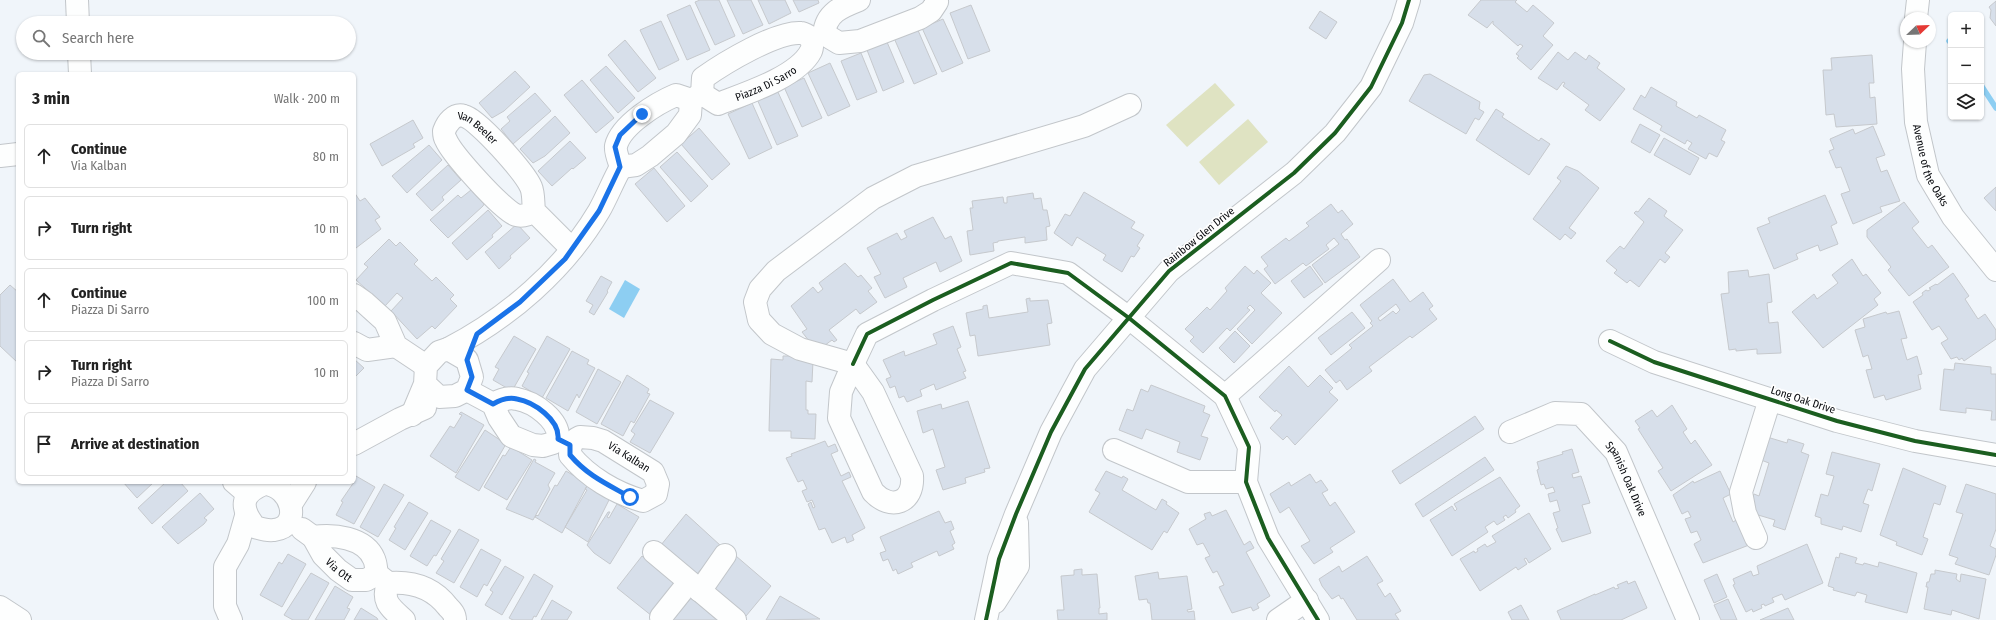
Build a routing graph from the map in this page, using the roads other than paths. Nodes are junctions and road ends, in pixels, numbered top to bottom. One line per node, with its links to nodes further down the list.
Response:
1 (77, 0): 7 (street)
2 (859, 0): 8 (street, Piazza Di Sarro)
3 (936, 0): 8 (street)
4 (1409, 0): 22 (street, Rainbow Glen Drive)
5 (1918, 0): 6 (street)
6 (1917, 12)
7 (78, 16)
8 (818, 36): 12 (street); 12 (street, Piazza Di Sarro)
9 (1915, 48): 20 (street, Avenue of the Oaks)
10 (79, 60): 11 (street)
11 (80, 72)
12 (697, 97): 16 (street); 16 (street, Piazza Di Sarro)
13 (1130, 105): 29 (street)
14 (16, 154): 15 (street)
15 (0, 156)
16 (620, 167): 18 (street)
17 (534, 211): 17 (street, Van Beeler); 18 (street)
18 (572, 249): 23 (street)
19 (1378, 260): 32 (street)
20 (1996, 270)
21 (356, 296): 26 (street)
22 (1129, 318): 29 (street); 32 (street); 58 (street, Rainbow Glen Drive)
23 (477, 334): 27 (street); 28 (street)
24 (1610, 341): 34 (street, Long Oak Drive)
25 (356, 344): 26 (street)
26 (396, 346): 30 (street)
27 (448, 350): 28 (street); 30 (street)
28 (467, 360): 31 (street)
29 (853, 364): 29 (street)
30 (426, 375): 33 (street); 36 (street)
31 (467, 390): 33 (street); 35 (street)
32 (1224, 396): 41 (street)
33 (446, 398): 36 (street)
34 (1770, 399): 40 (street, Long Oak Drive); 50 (street)
35 (493, 404): 35 (street)
36 (412, 415): 38 (street)
37 (1510, 432): 67 (street, Spanish Oak Drive)
38 (356, 443)
39 (1114, 450): 41 (street)
40 (1996, 455)
41 (1246, 482): 56 (street)
42 (270, 484): 45 (street)
43 (277, 484): 46 (street)
44 (304, 484): 46 (street)
45 (241, 488): 47 (street)
46 (290, 512): 48 (street); 49 (street, Via Ott)
47 (246, 516): 48 (street); 51 (street)
48 (264, 529): 51 (street)
49 (313, 537): 54 (street, Via Ott); 54 (street)
50 (1756, 538)
51 (238, 544): 61 (street)
52 (654, 552): 55 (street)
53 (725, 555): 55 (street)
54 (382, 578): 62 (street); 63 (street, Via Ott)
55 (695, 586): 59 (street); 64 (street)
56 (1307, 600): 65 (street); 66 (street)
57 (0, 607): 60 (street)
58 (987, 616)
59 (661, 617)
60 (20, 620)
61 (230, 620)
62 (404, 620)
63 (455, 620)
64 (735, 620)
65 (1278, 620)
66 (1318, 620)
67 (1688, 620)

